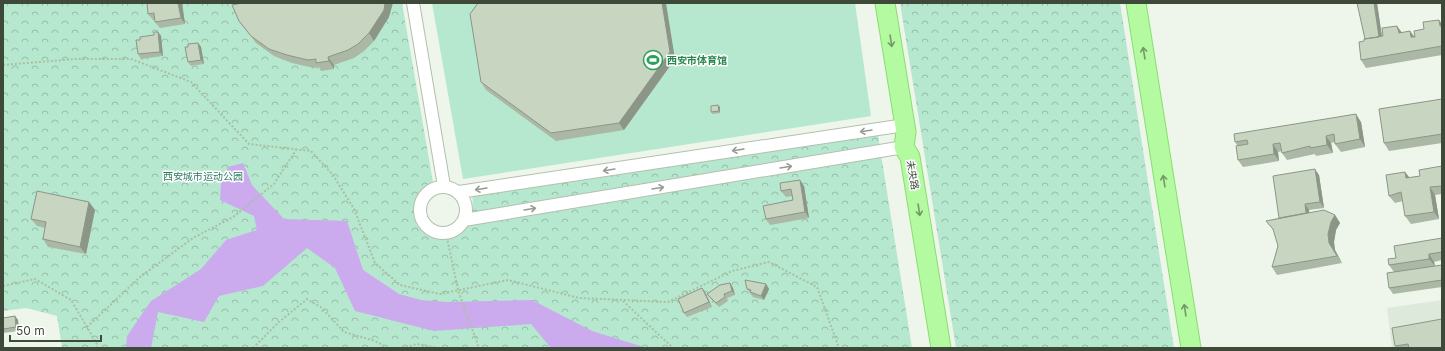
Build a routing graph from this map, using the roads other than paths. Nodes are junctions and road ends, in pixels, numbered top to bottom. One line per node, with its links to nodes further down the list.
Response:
1 (412, 3): 6 (street)
2 (885, 3): 4 (main road, 未央路, one-way to 4)
3 (1136, 3): 10 (main road, one-way to 3)
4 (905, 125): 5 (main road, 未央路); 7 (street, one-way to 7)
5 (904, 148): 8 (street, one-way to 5); 9 (main road, 未央路, one-way to 9)
6 (444, 186): 7 (street); 8 (street)
7 (458, 192): 8 (street)
8 (464, 220)
9 (941, 348)
10 (1191, 348)

